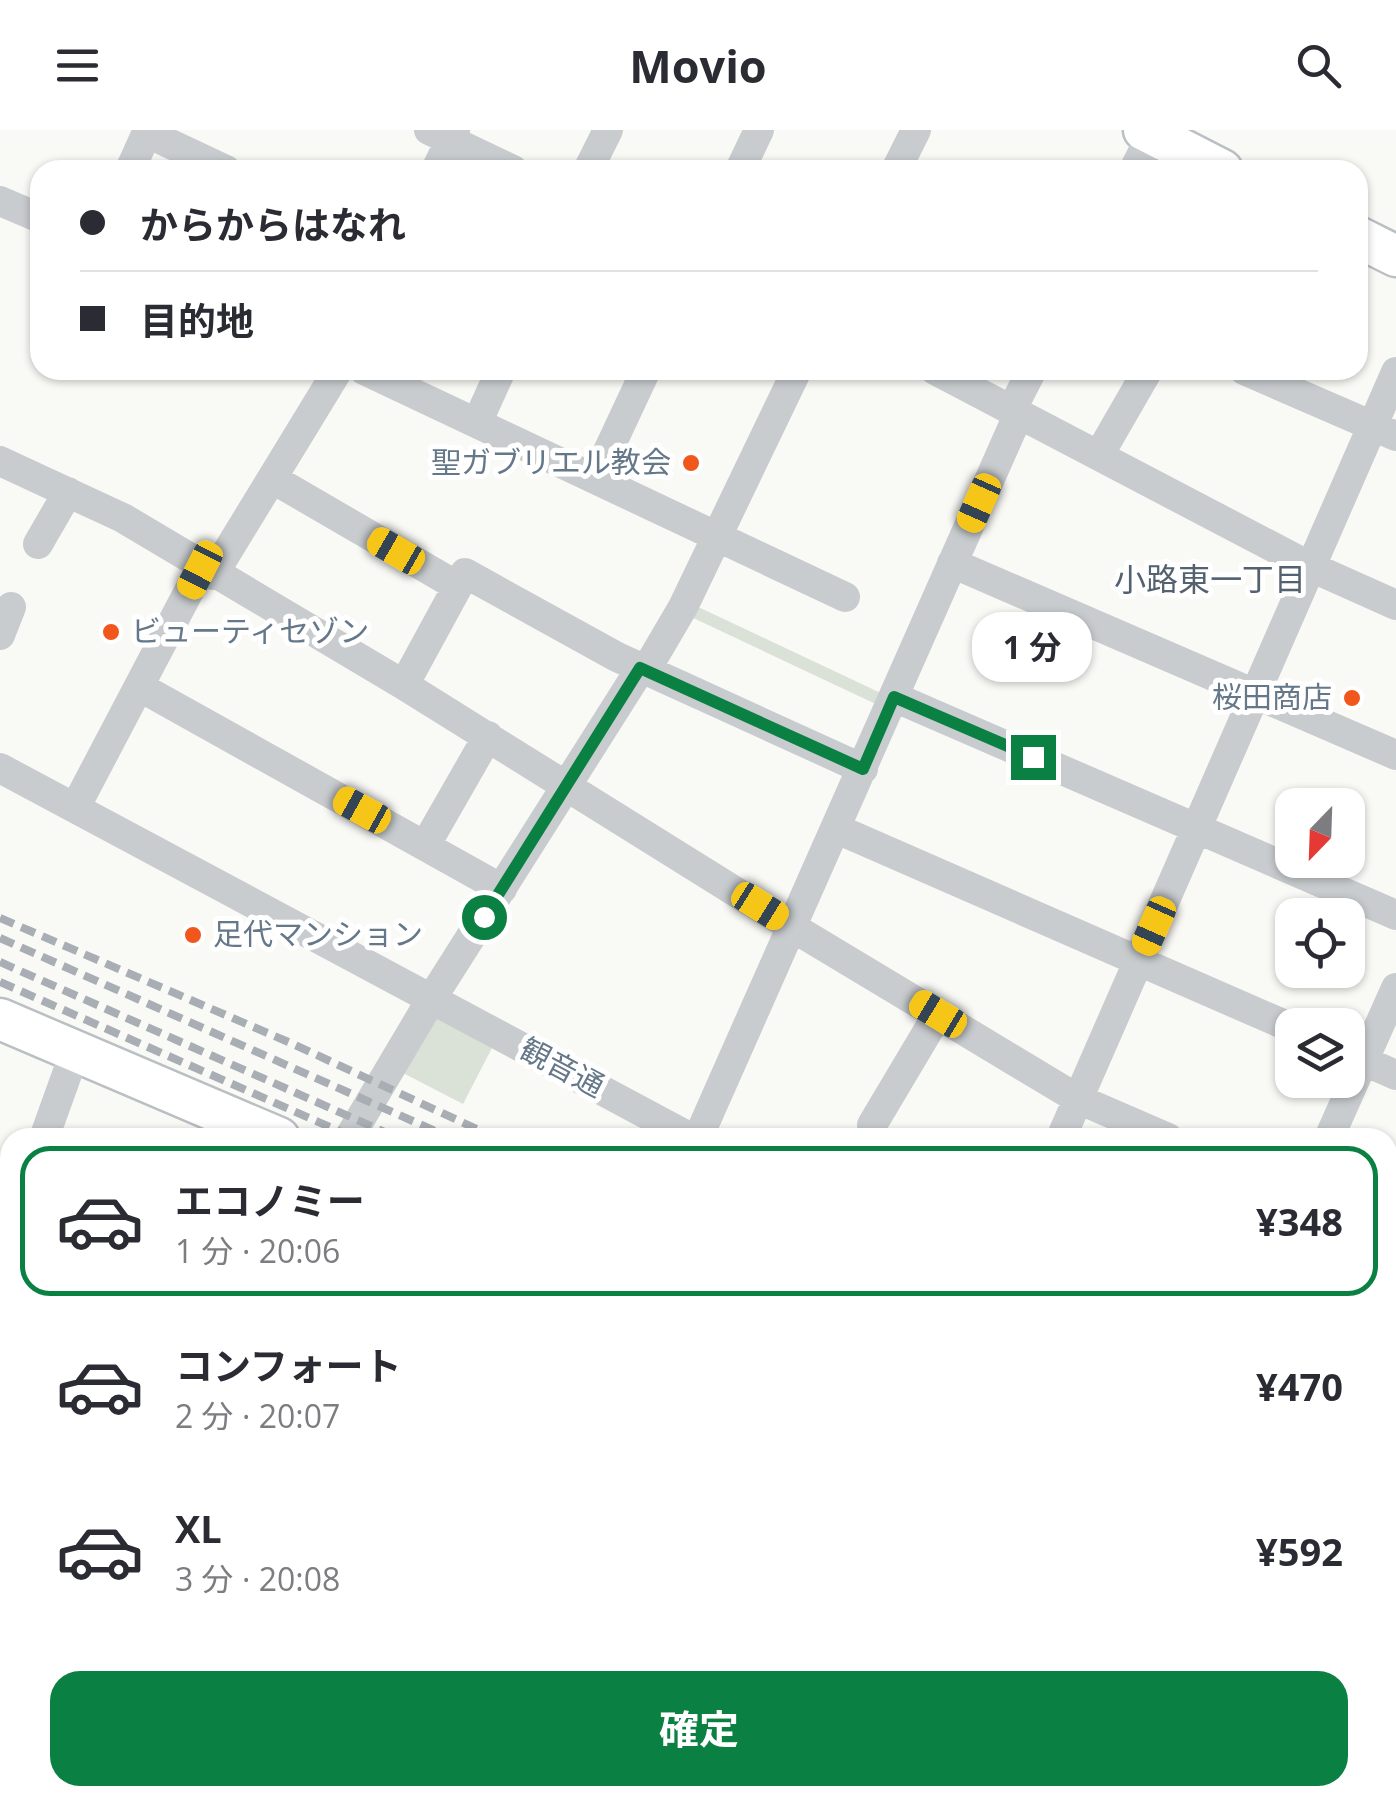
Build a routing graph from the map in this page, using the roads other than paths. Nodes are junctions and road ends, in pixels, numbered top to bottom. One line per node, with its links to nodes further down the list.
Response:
1 (608, 130): 12 (street)
2 (758, 130): 13 (street)
3 (916, 130): 14 (street)
4 (148, 132): 8 (street); 9 (street)
5 (1148, 132): 7 (street); 15 (street)
6 (445, 133): 10 (street); 11 (street)
7 (1209, 152)
8 (135, 160)
9 (205, 160)
10 (438, 160)
11 (495, 160)
12 (593, 160)
13 (744, 160)
14 (901, 160)
15 (1138, 160)
16 (0, 201): 17 (street)
17 (30, 214)
18 (1368, 242): 19 (street)
19 (1396, 256)
20 (1396, 372): 32 (street)
21 (332, 380): 36 (street)
22 (385, 380): 31 (street)
23 (496, 380): 31 (street)
24 (641, 380): 35 (street)
25 (791, 380): 38 (street)
26 (955, 380): 30 (street)
27 (1028, 380): 30 (street)
28 (1142, 380): 33 (street)
29 (1267, 380): 32 (street)
30 (1016, 411): 33 (street); 40 (street)
31 (477, 423): 35 (street)
32 (1384, 430): 41 (street)
33 (1098, 455): 41 (street)
34 (0, 460): 37 (street)
35 (595, 478): 38 (street)
36 (272, 480): 42 (street); 43 (street)
37 (68, 492): 39 (street); 42 (street)
38 (716, 535): 44 (street); 46 (street)
39 (38, 544)
40 (952, 562): 49 (street); 50 (street)
41 (1311, 568): 45 (street); 49 (street)
42 (213, 575): 47 (street); 48 (street)
43 (457, 586): 46 (street); 47 (street)
44 (845, 597)
45 (1396, 605)
46 (643, 669): 54 (street); 55 (street)
47 (404, 685): 51 (street)
48 (140, 686): 56 (street); 59 (street)
49 (1257, 692): 52 (street); 57 (street)
50 (894, 697): 54 (street); 57 (street)
51 (488, 736): 55 (street); 59 (street)
52 (1396, 755)
53 (0, 768): 56 (street, 観音通)
54 (863, 769): 58 (street)
55 (568, 785): 60 (street); 62 (street)
56 (76, 806): 65 (street, 観音通)
57 (1198, 828): 61 (street); 63 (street)
58 (837, 829): 62 (street); 63 (street)
59 (424, 846): 60 (street)
60 (502, 890): 65 (street)
61 (1396, 915)
62 (792, 926): 66 (street); 80 (street)
63 (1140, 960): 68 (street); 74 (street)
64 (1396, 988): 69 (street)
65 (432, 998): 78 (street); 79 (street, 観音通)
66 (938, 1014): 74 (street); 75 (street)
67 (0, 1018): 70 (street)
68 (1275, 1020)
69 (1365, 1041)
70 (76, 1049): 76 (street); 77 (street)
71 (1365, 1061): 72 (street)
72 (1396, 1074)
73 (1342, 1098): 83 (street)
74 (1078, 1099): 81 (street); 82 (street)
75 (872, 1125)
76 (48, 1128)
77 (256, 1128)
78 (356, 1128)
79 (676, 1128)
80 (700, 1128)
81 (1065, 1128)
82 (1145, 1128)
83 (1332, 1128)

